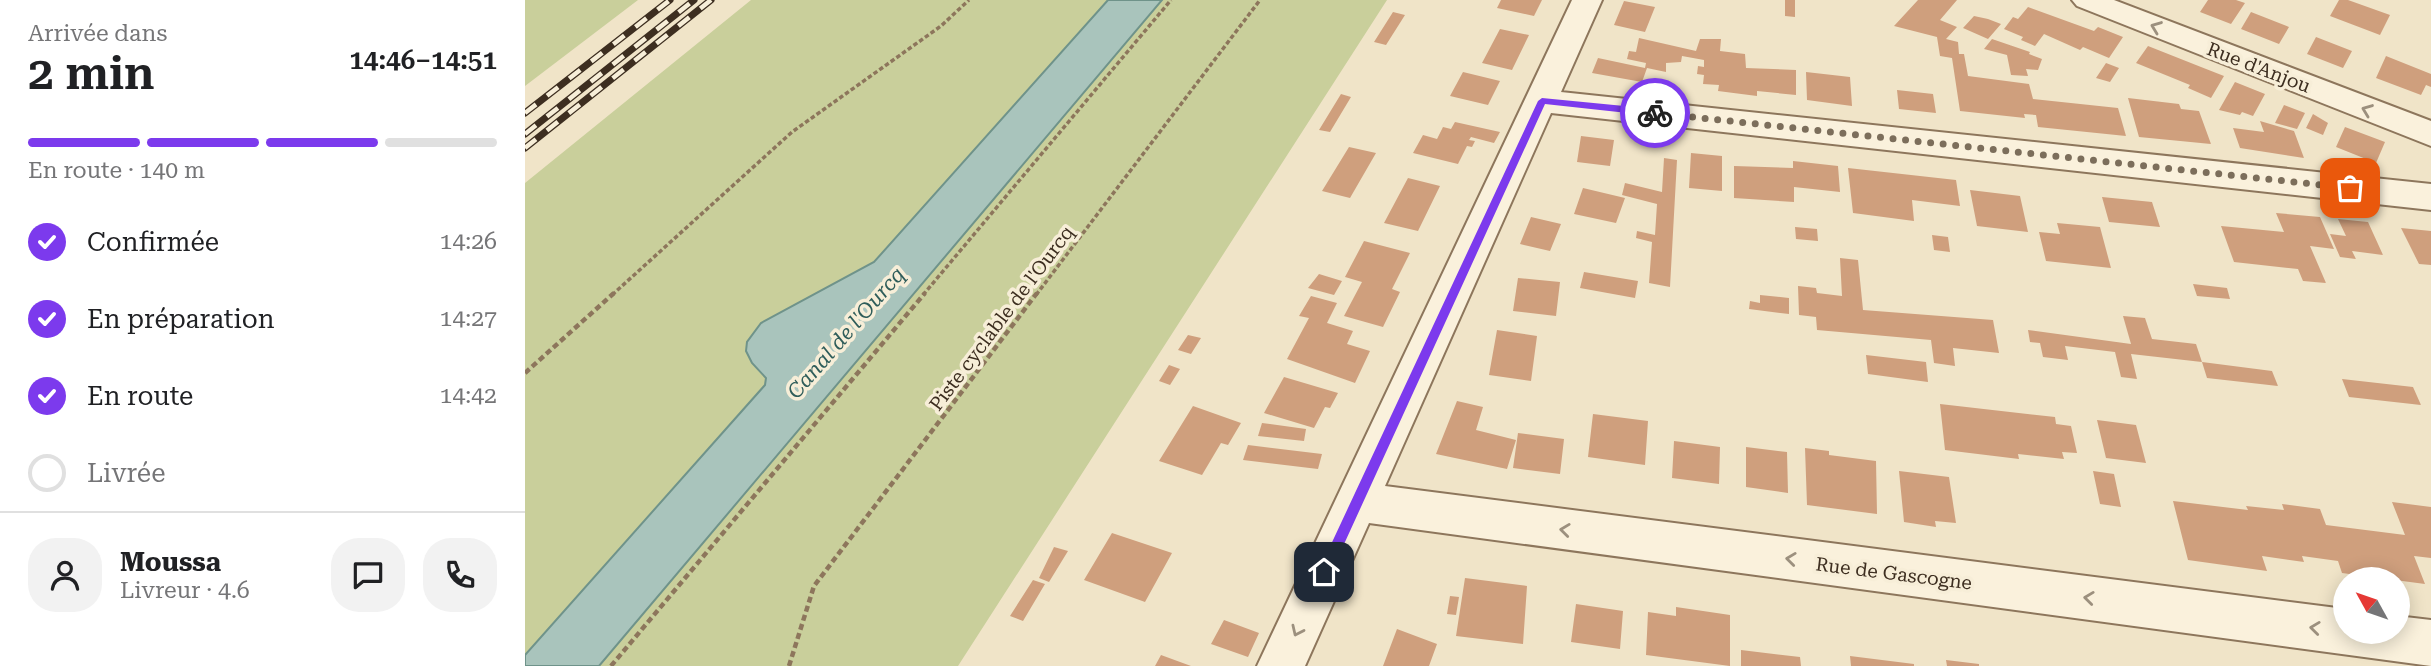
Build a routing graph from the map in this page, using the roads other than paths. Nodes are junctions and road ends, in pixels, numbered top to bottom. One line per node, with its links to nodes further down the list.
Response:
1 (1587, 0): 3 (street)
2 (2087, 0): 4 (street, Rue d'Anjou, one-way to 2)
3 (1542, 101): 5 (street); 6 (street)
4 (2431, 134)
5 (2431, 197)
6 (1357, 502): 7 (street, Rue de Gascogne, one-way to 6); 8 (street, one-way to 8)
7 (2431, 643)
8 (1281, 666)

